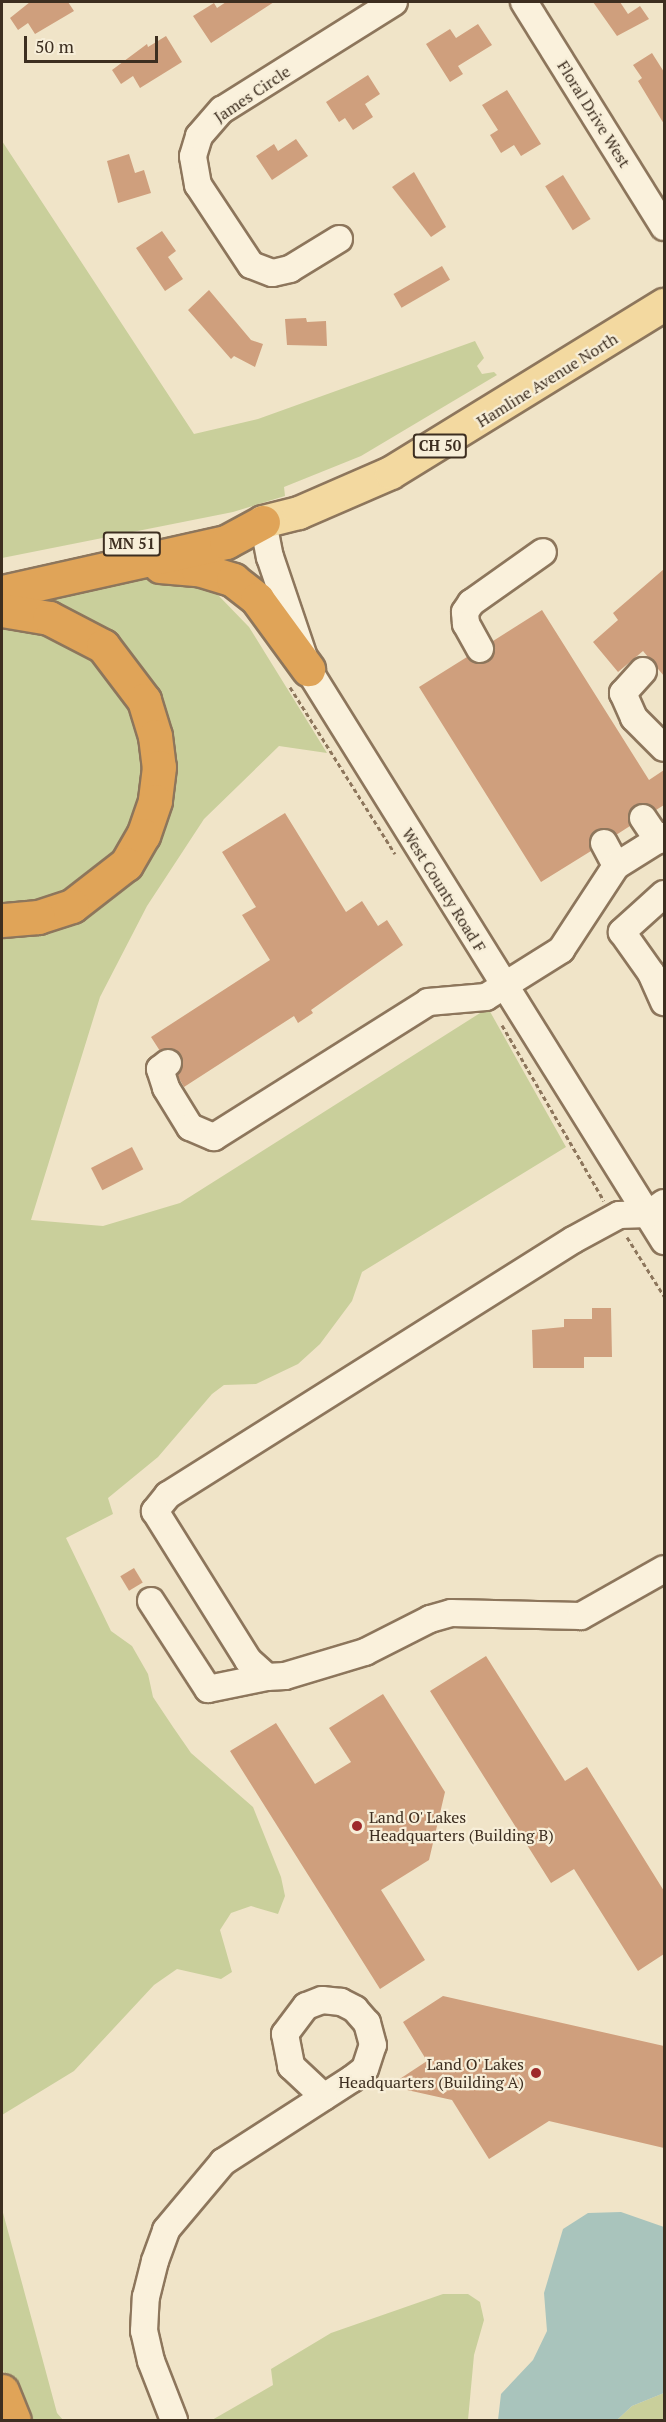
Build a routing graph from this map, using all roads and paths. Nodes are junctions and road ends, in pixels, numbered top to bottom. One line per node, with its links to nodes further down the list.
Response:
1 (394, 2): 4 (street, James Circle)
2 (524, 2): 3 (street, Floral Drive West)
3 (664, 227)
4 (339, 239)
5 (664, 305): 6 (main road, Hamline Avenue North / CH 50)
6 (263, 522): 8 (highway, Hamline Avenue North / MN 51); 9 (highway, Hamline Avenue North / MN 51); 14 (street, West County Road F)
7 (543, 552): 12 (street)
8 (134, 563): 10 (highway, Hamline Avenue North / MN 51); 14 (highway)
9 (2, 572)
10 (2, 592)
11 (2, 610): 22 (highway)
12 (480, 649)
13 (643, 671): 15 (street)
14 (296, 674): 19 (path); 23 (street, West County Road F)
15 (664, 748)
16 (644, 818): 17 (street)
17 (661, 838): 20 (street)
18 (604, 843): 20 (street)
19 (397, 856)
20 (616, 866): 23 (street)
21 (664, 894): 24 (street)
22 (2, 920)
23 (495, 992): 25 (street); 26 (street, West County Road F); 27 (path)
24 (664, 1002)
25 (168, 1063)
26 (656, 1209): 27 (street); 28 (street, West County Road F)
27 (614, 1217): 29 (path); 32 (street)
28 (664, 1241)
29 (664, 1296)
30 (663, 1572): 32 (street)
31 (152, 1601): 32 (street)
32 (267, 1677)
33 (324, 2097): 36 (street)
34 (2, 2391): 35 (highway)
35 (14, 2421)
36 (174, 2421)

